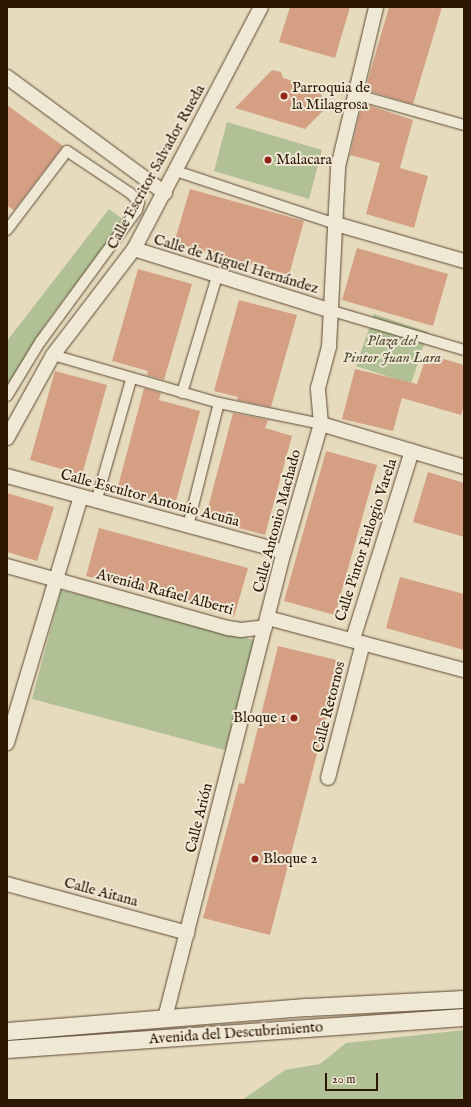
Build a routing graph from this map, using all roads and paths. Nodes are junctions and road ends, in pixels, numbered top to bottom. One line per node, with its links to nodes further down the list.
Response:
1 (261, 7): 6 (street, Calle Escritor Salvador Rueda)
2 (376, 7): 4 (street)
3 (7, 77): 7 (street)
4 (354, 94): 5 (street); 8 (street)
5 (464, 125)
6 (176, 172): 7 (street, Calle Escritor Salvador Rueda); 8 (street)
7 (165, 193): 10 (street, Calle Escritor Salvador Rueda)
8 (336, 224): 11 (street); 13 (street)
9 (7, 230): 18 (street)
10 (134, 249): 12 (street, Calle de Miguel Hernández); 15 (street, Calle Escritor Salvador Rueda)
11 (464, 261)
12 (217, 276): 13 (street, Calle de Miguel Hernández); 17 (street)
13 (329, 310): 14 (street); 20 (street)
14 (464, 350)
15 (53, 355): 16 (street); 21 (street, Calle Escritor Salvador Rueda)
16 (131, 380): 17 (street); 26 (street)
17 (182, 393): 19 (street)
18 (7, 396)
19 (219, 403): 20 (street); 27 (street)
20 (321, 424): 22 (street); 28 (street, Calle Antonio Machado)
21 (7, 438)
22 (412, 451): 23 (street); 32 (street, Calle Pintor Eulogio Varela)
23 (464, 467)
24 (7, 476): 25 (street, Calle Escultor Antonio Acuña)
25 (81, 497): 26 (street, Calle Escultor Antonio Acuña); 30 (street)
26 (96, 502): 27 (street, Calle Escultor Antonio Acuña)
27 (188, 526): 28 (street, Calle Escultor Antonio Acuña)
28 (284, 552): 31 (street, Calle Antonio Machado)
29 (7, 566): 30 (street, Avenida Rafael Alberti)
30 (57, 580): 31 (street, Avenida Rafael Alberti); 34 (street)
31 (267, 623): 32 (street, Avenida Rafael Alberti); 37 (street, Calle Arión)
32 (358, 641): 33 (street, Avenida Rafael Alberti); 35 (street, Calle Retornos)
33 (464, 670)
34 (7, 743)
35 (328, 778)
36 (7, 884): 37 (street, Calle Aitana)
37 (187, 933): 40 (street, Calle Arión)
38 (464, 999): 40 (street, Avenida del Descubrimiento)
39 (464, 1017): 42 (street, Avenida del Descubrimiento)
40 (165, 1018): 41 (street, Avenida del Descubrimiento)
41 (7, 1031)
42 (7, 1049)

